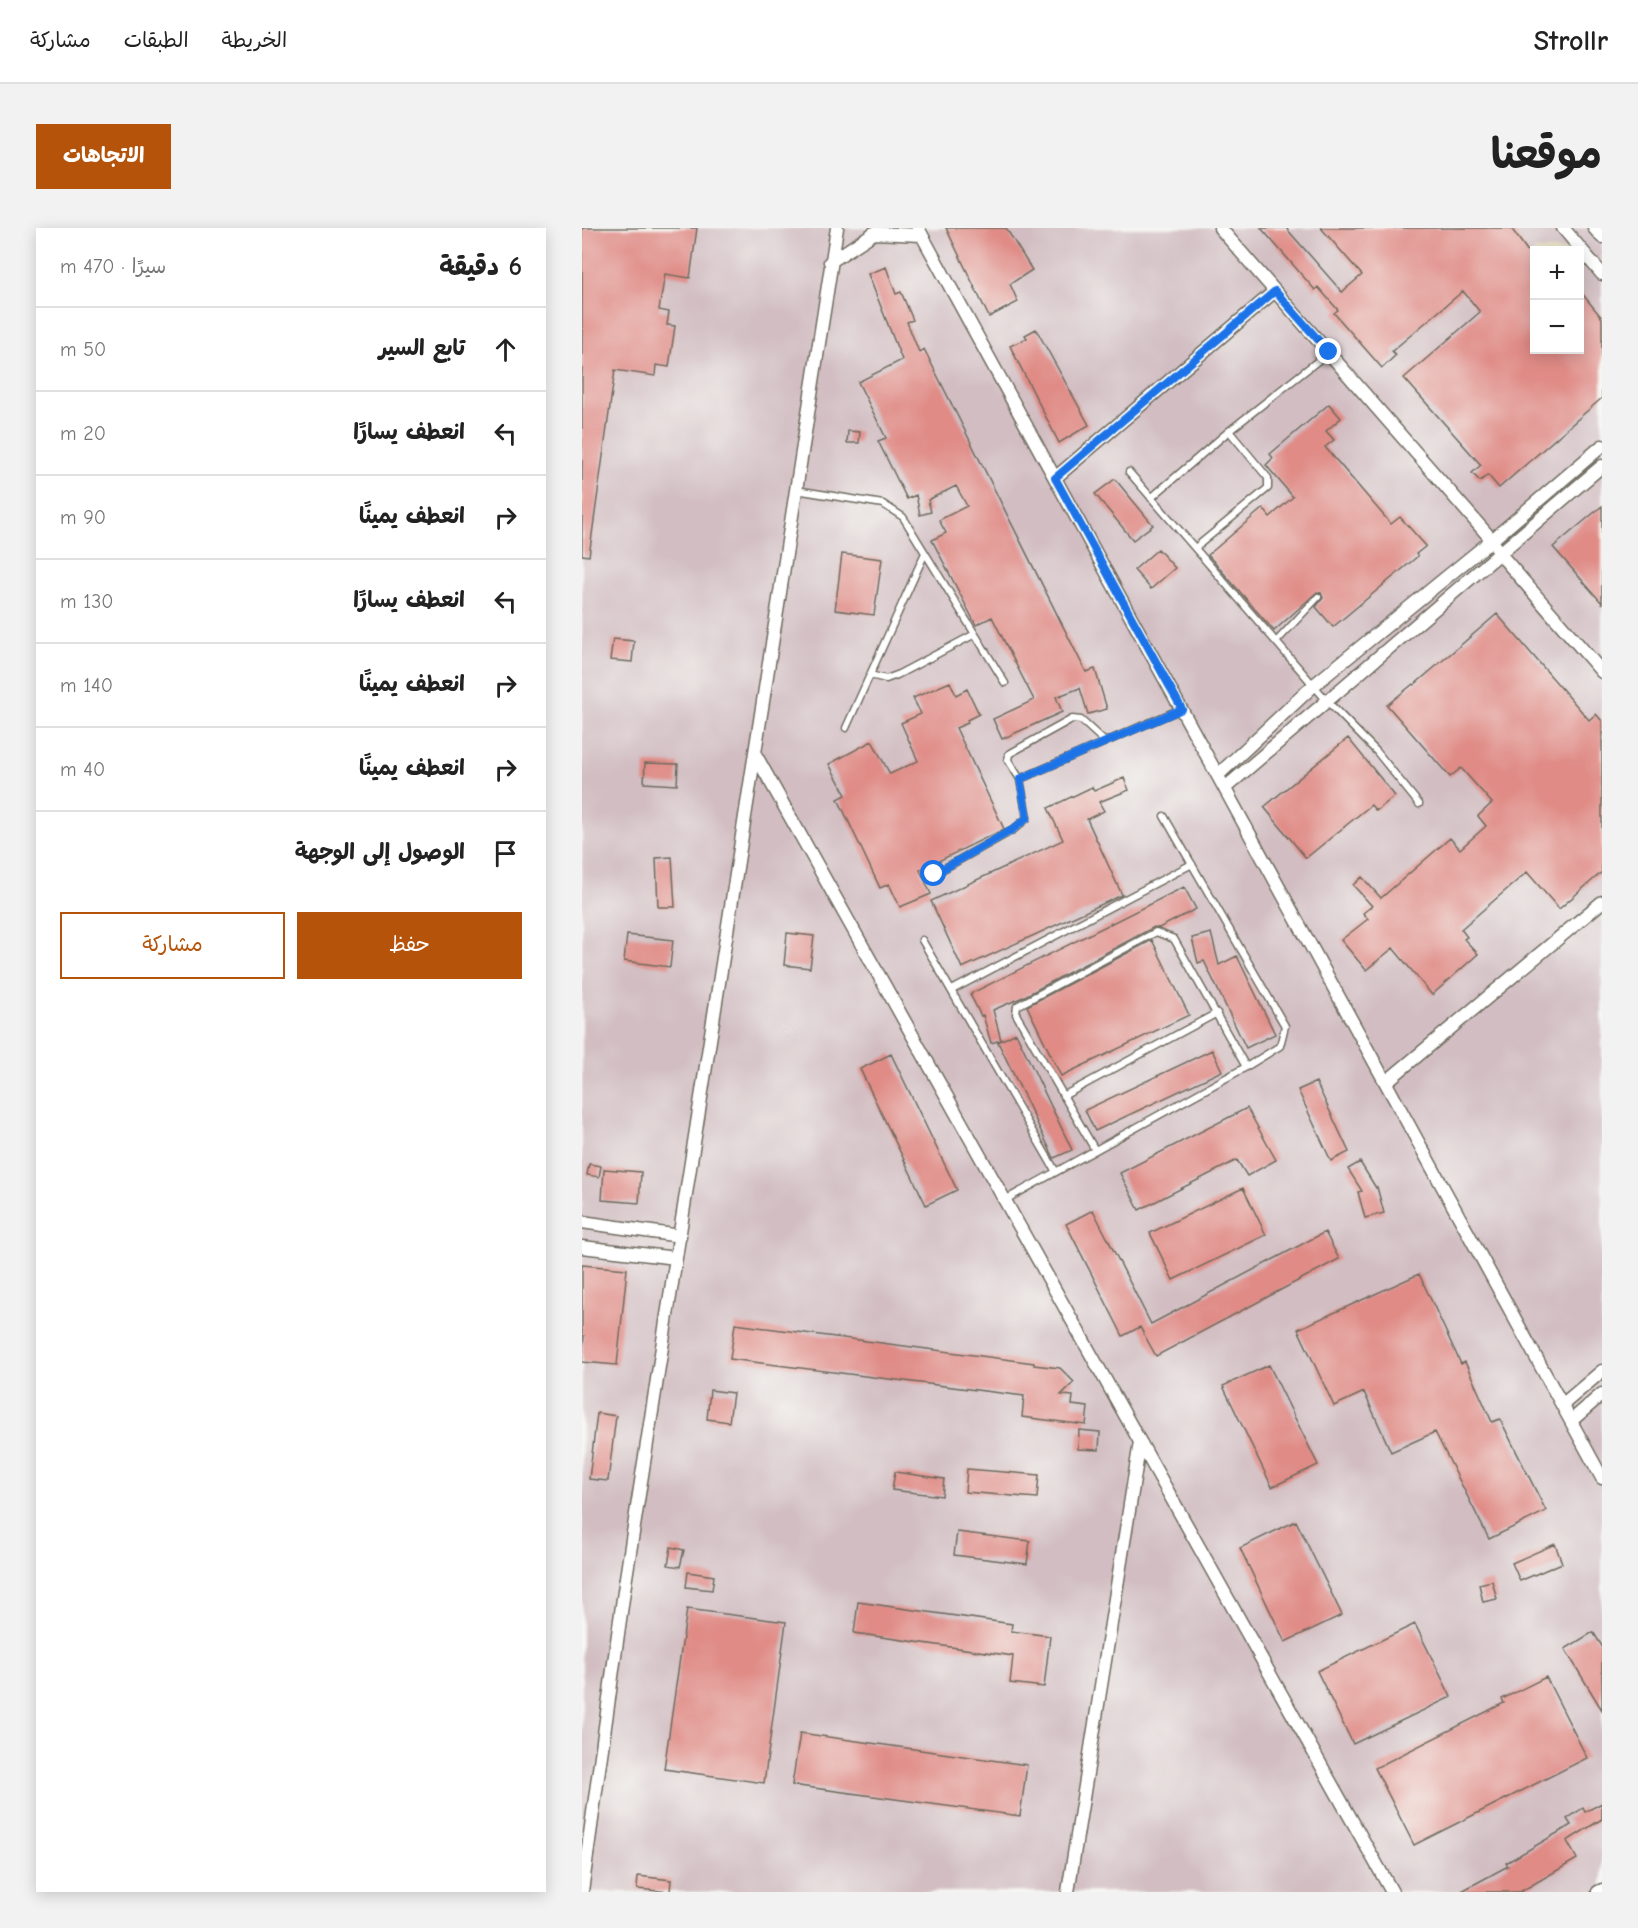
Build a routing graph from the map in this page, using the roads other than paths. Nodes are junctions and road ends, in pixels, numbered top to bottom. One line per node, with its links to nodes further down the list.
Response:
1 (837, 228): 7 (street)
2 (1220, 228): 9 (street)
3 (1563, 228): 8 (street)
4 (1594, 228): 6 (street)
5 (920, 232): 7 (street); 15 (street)
6 (1602, 237)
7 (830, 262): 16 (street)
8 (1602, 274)
9 (1275, 291): 10 (street); 15 (street)
10 (1329, 352): 11 (lane); 18 (street)
11 (1229, 431): 17 (lane); 19 (lane)
12 (1602, 446): 18 (street)
13 (1602, 466): 21 (street)
14 (1129, 472): 17 (lane)
15 (1055, 478): 30 (street)
16 (795, 490): 20 (lane); 33 (street)
17 (1151, 498): 19 (lane)
18 (1492, 540): 21 (street); 28 (street)
19 (1195, 548): 24 (lane)
20 (925, 553): 23 (lane); 26 (lane)
21 (1500, 554): 25 (street); 29 (street)
22 (1318, 597): 24 (lane)
23 (975, 634): 26 (lane); 27 (lane)
24 (1276, 642): 28 (lane)
25 (1602, 672)
26 (870, 675): 31 (lane)
27 (1005, 683)
28 (1314, 685): 29 (lane); 34 (street)
29 (1328, 702): 36 (street); 37 (lane)
30 (1182, 709): 32 (lane); 34 (street)
31 (846, 728)
32 (1105, 742): 35 (lane); 35 (lane)
33 (755, 754): 50 (street); 52 (street)
34 (1218, 774): 36 (street)
35 (1020, 779): 40 (lane)
36 (1225, 788): 46 (street)
37 (1419, 804)
38 (1164, 816): 39 (lane)
39 (1192, 864): 43 (lane); 45 (lane)
40 (934, 874)
41 (1602, 902): 46 (street)
42 (922, 940): 43 (lane)
43 (951, 990): 49 (lane)
44 (1217, 1013): 45 (lane); 47 (lane); 47 (lane)
45 (1246, 1067): 48 (lane)
46 (1386, 1082): 57 (street)
47 (1063, 1096): 48 (lane)
48 (1095, 1150): 49 (lane)
49 (1056, 1172): 50 (lane)
50 (1005, 1200): 59 (street)
51 (582, 1222): 52 (street)
52 (680, 1236): 54 (street)
53 (582, 1247): 54 (street)
54 (676, 1258): 61 (street)
55 (1602, 1371): 57 (street)
56 (1602, 1394): 58 (street)
57 (1562, 1405): 58 (street)
58 (1571, 1421): 60 (street)
59 (1140, 1442): 62 (street); 63 (street)
60 (1602, 1478)
61 (582, 1891)
62 (1068, 1892)
63 (1392, 1892)

